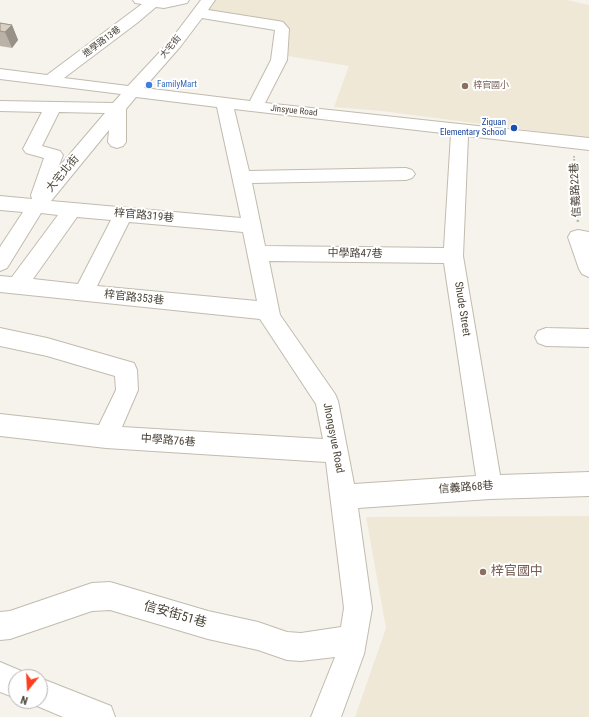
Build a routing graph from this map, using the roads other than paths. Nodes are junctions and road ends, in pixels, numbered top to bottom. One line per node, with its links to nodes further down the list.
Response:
1 (182, 0): 3 (street)
2 (208, 0): 4 (street, 大宅街)
3 (146, 1): 6 (street, 進學路13巷)
4 (198, 13): 7 (street, 大宅街); 11 (street)
5 (0, 74): 6 (street, Jinsyue Road)
6 (51, 80): 7 (street, Jinsyue Road)
7 (132, 91): 8 (street, Jinsyue Road); 12 (street, 大宅北街)
8 (224, 103): 11 (street, Jinsyue Road); 17 (street, Jhongsyue Road)
9 (0, 106): 10 (street)
10 (53, 107): 12 (street); 19 (street)
11 (256, 107): 13 (street, Jinsyue Road)
12 (118, 108): 14 (street); 19 (street, 大宅北街)
13 (460, 130): 15 (street, Jinsyue Road); 25 (street, Shude Street)
14 (117, 142)
15 (581, 143)
16 (406, 174): 17 (street)
17 (242, 177): 22 (street, Jhongsyue Road)
18 (0, 203): 19 (street, 梓官路319巷)
19 (36, 206): 20 (street, 梓官路319巷); 26 (street, 大宅北街)
20 (72, 210): 21 (street, 梓官路319巷); 28 (street)
21 (123, 214): 22 (street, 梓官路319巷); 29 (street)
22 (252, 226): 24 (street, Jhongsyue Road)
23 (584, 238): 27 (street)
24 (257, 253): 25 (street, 中學路47巷); 30 (street, Jhongsyue Road)
25 (453, 256): 38 (street, Shude Street)
26 (0, 263)
27 (589, 269)
28 (9, 284): 29 (street, 梓官路353巷)
29 (84, 292): 30 (street, 梓官路353巷)
30 (268, 311): 36 (street, Jhongsyue Road)
31 (0, 337): 35 (street)
32 (546, 337): 33 (street)
33 (589, 338)
34 (0, 425): 35 (street, 中學路76巷)
35 (106, 437): 36 (street, 中學路76巷)
36 (336, 451): 39 (street, Jhongsyue Road)
37 (589, 484): 38 (street, 信義路68巷)
38 (490, 487): 39 (street, 信義路68巷)
39 (344, 497): 41 (street, Jhongsyue Road)
40 (0, 626): 41 (street, 信安街51巷)
41 (352, 640): 44 (street, Jhongsyue Road)
42 (48, 696): 43 (street)
43 (100, 717)
44 (326, 717)

